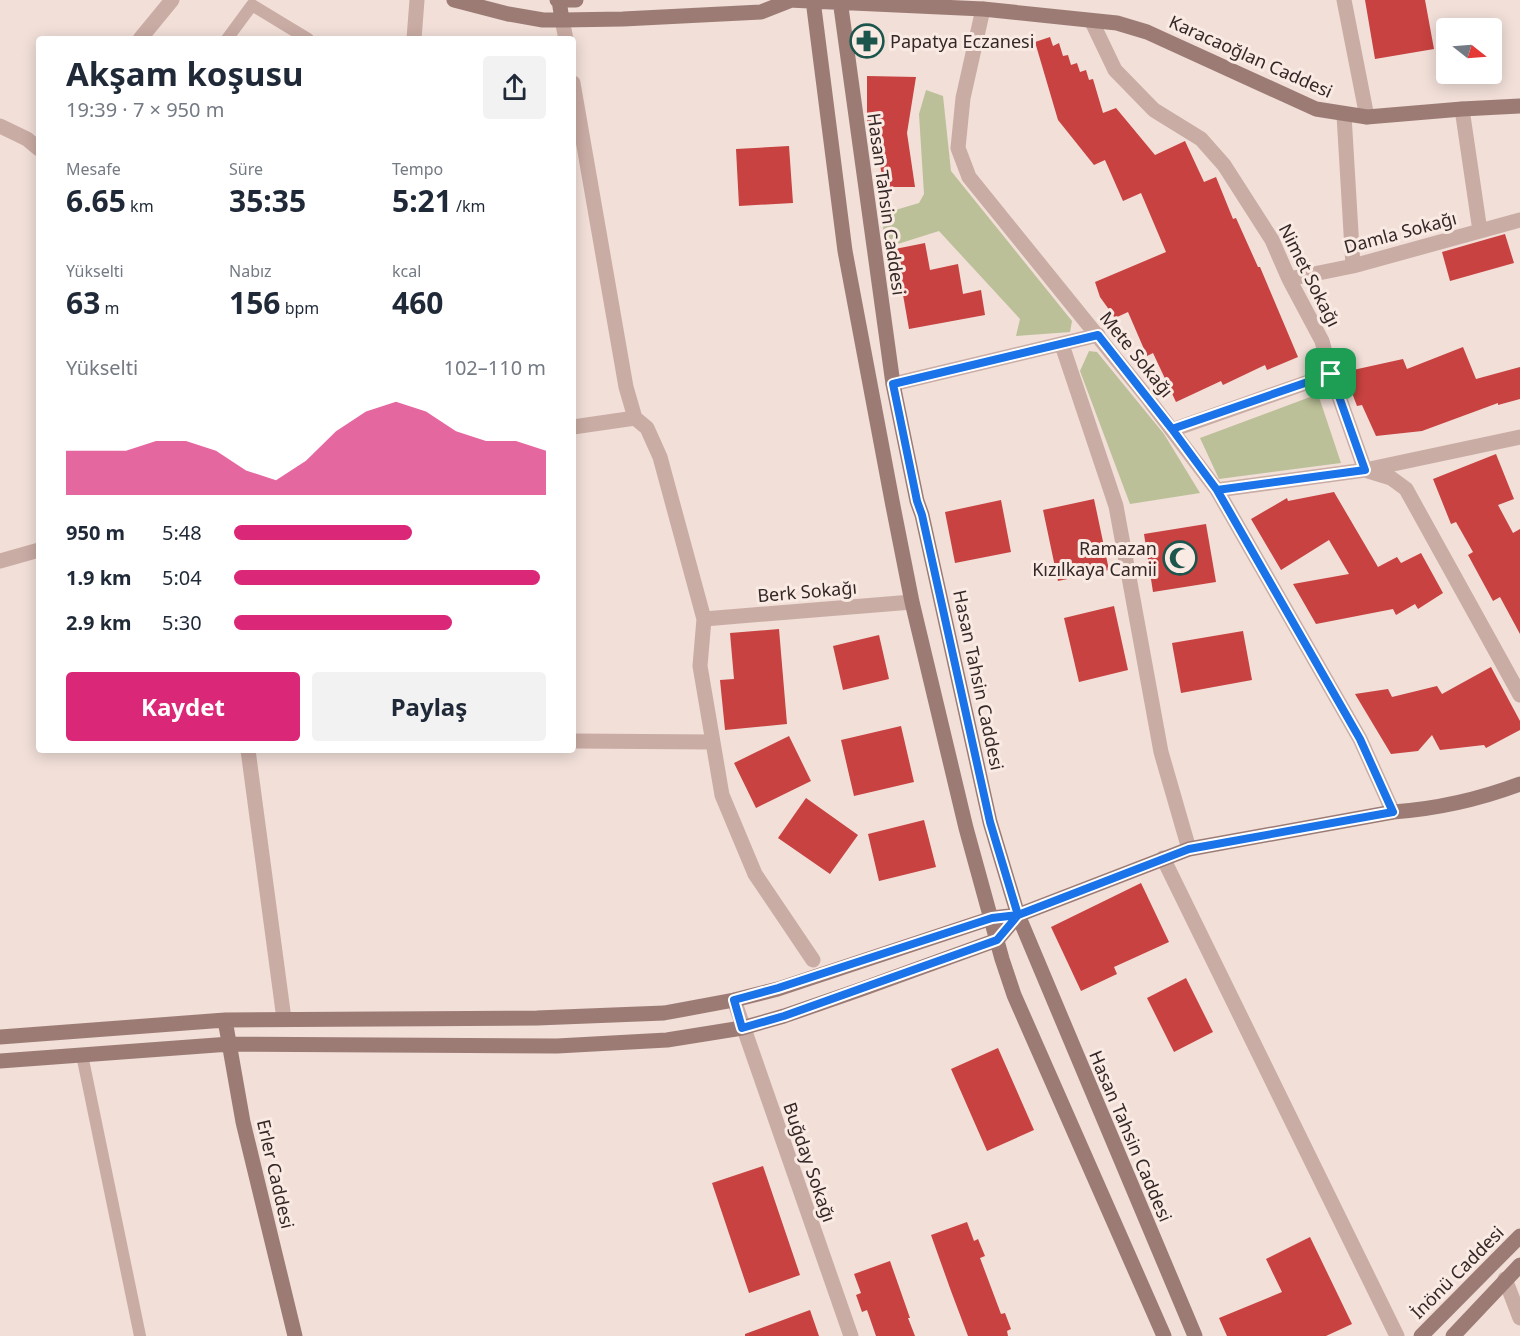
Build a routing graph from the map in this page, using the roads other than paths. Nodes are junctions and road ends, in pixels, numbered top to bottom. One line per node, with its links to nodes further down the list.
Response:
1 (172, 0): 14 (street)
2 (417, 0): 17 (street)
3 (454, 0): 12 (main road, Karacaoğlan Caddesi)
4 (558, 0): 5 (main road); 12 (main road)
5 (576, 0)
6 (788, 0): 7 (main road, Karacaoğlan Caddesi); 12 (main road, Karacaoğlan Caddesi)
7 (814, 0): 9 (main road, Karacaoğlan Caddesi); 42 (main road)
8 (1344, 0): 23 (street)
9 (840, 1): 11 (main road, Karacaoğlan Caddesi); 33 (main road, Hasan Tahsin Caddesi)
10 (1012, 6): 11 (main road, Karacaoğlan Caddesi); 13 (main road, Karacaoğlan Caddesi)
11 (983, 9): 30 (street, Mete Sokağı)
12 (562, 20): 18 (street)
13 (1092, 22): 22 (main road, Karacaoğlan Caddesi); 29 (street, Nimet Sokağı)
14 (142, 36)
15 (229, 36): 16 (lane)
16 (303, 36)
17 (414, 36)
18 (565, 36)
19 (576, 101): 34 (street)
20 (1520, 106): 21 (main road, Karacaoğlan Caddesi)
21 (1462, 109): 23 (main road, Karacaoğlan Caddesi); 27 (street)
22 (1344, 115): 23 (main road, Karacaoğlan Caddesi); 28 (street)
23 (1367, 117)
24 (0, 126): 25 (street)
25 (36, 146)
26 (1520, 220): 27 (street, Damla Sokağı)
27 (1480, 231): 28 (street, Damla Sokağı)
28 (1353, 266): 29 (street, Damla Sokağı)
29 (1289, 279): 32 (street, Nimet Sokağı)
30 (1098, 335): 31 (street); 36 (street, Mete Sokağı)
31 (1062, 345): 33 (street); 50 (street)
32 (1331, 374): 36 (street); 38 (street, Nimet Sokağı)
33 (893, 384): 52 (main road, Hasan Tahsin Caddesi)
34 (635, 418): 35 (street); 43 (street)
35 (576, 428)
36 (1172, 429): 39 (street, Mete Sokağı)
37 (1520, 437): 38 (street)
38 (1365, 470): 39 (street); 44 (street)
39 (1217, 490): 49 (street, Mete Sokağı)
40 (36, 551): 41 (street)
41 (0, 561)
42 (912, 602): 43 (street, Berk Sokağı); 53 (main road)
43 (704, 619): 46 (street)
44 (1520, 695)
45 (576, 741): 46 (street)
46 (713, 742): 55 (street)
47 (248, 753): 57 (street)
48 (1520, 784): 49 (main road)
49 (1393, 812): 50 (main road)
50 (1189, 849): 51 (main road)
51 (1163, 858): 52 (main road); 73 (street)
52 (1018, 915): 53 (main road); 54 (main road); 72 (main road, Hasan Tahsin Caddesi)
53 (992, 918): 54 (main road); 56 (main road)
54 (997, 940): 59 (main road); 71 (main road)
55 (813, 960)
56 (734, 1000): 57 (main road); 59 (street, Buğday Sokağı)
57 (284, 1019): 58 (main road)
58 (225, 1020): 60 (main road); 61 (main road, Erler Caddesi)
59 (742, 1028): 61 (main road); 70 (street, Buğday Sokağı)
60 (0, 1038)
61 (230, 1044): 62 (main road); 69 (main road, Erler Caddesi)
62 (82, 1055): 63 (main road); 68 (lane)
63 (0, 1061)
64 (1520, 1236): 74 (main road, İnönü Caddesi)
65 (1520, 1265): 66 (main road)
66 (1506, 1279): 67 (street); 75 (main road)
67 (1520, 1318)
68 (140, 1336)
69 (295, 1336)
70 (851, 1336)
71 (1164, 1336)
72 (1195, 1336)
73 (1397, 1336)
74 (1421, 1336)
75 (1453, 1336)

